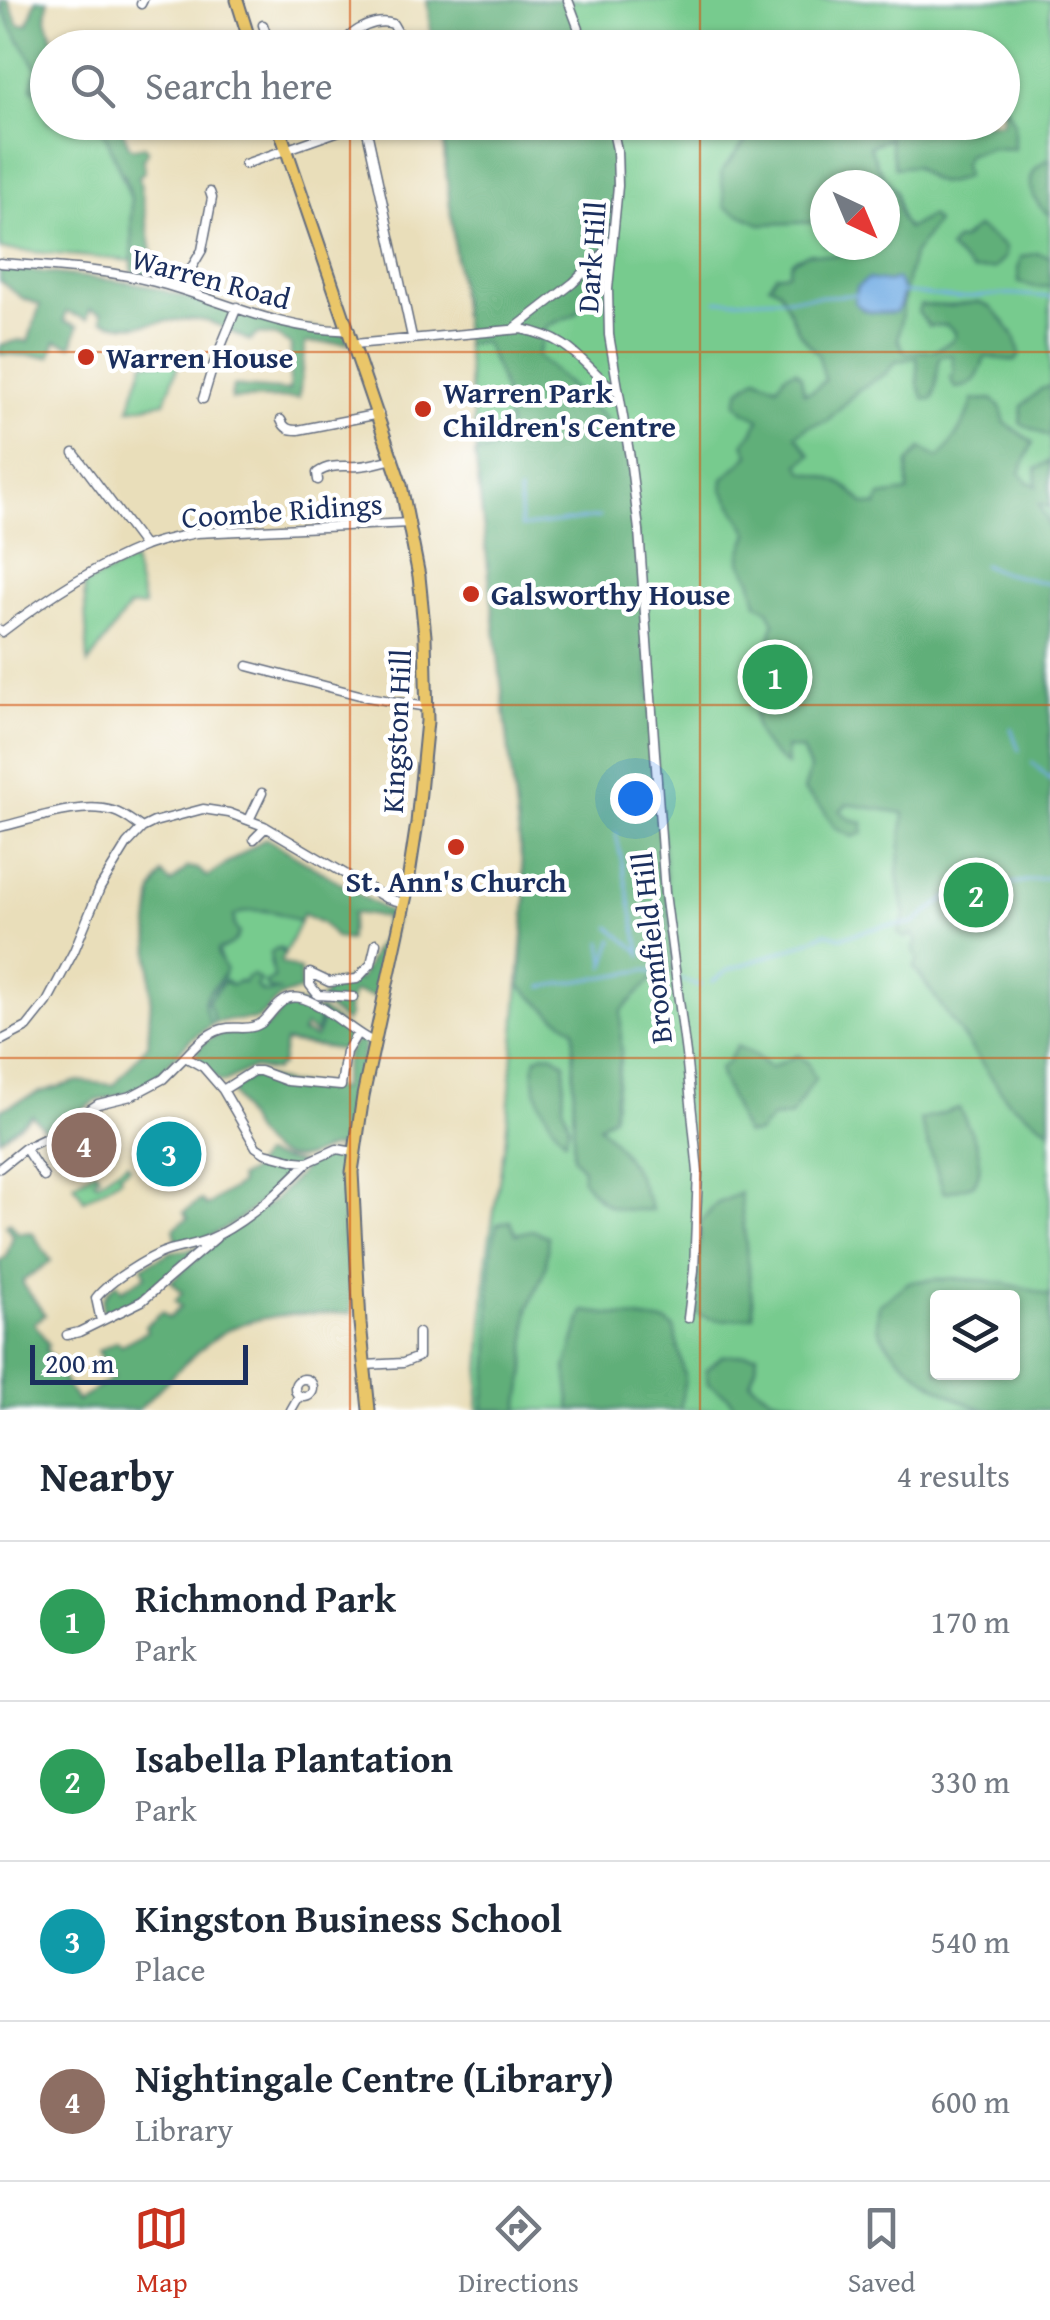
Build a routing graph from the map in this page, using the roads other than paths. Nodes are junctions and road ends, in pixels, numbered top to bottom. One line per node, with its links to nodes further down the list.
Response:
1 (236, 0): 6 (main road)
2 (568, 0): 10 (street)
3 (387, 10): 4 (street)
4 (387, 21): 8 (street); 9 (street)
5 (263, 25): 7 (street)
6 (246, 30)
7 (265, 30)
8 (357, 30)
9 (397, 30)
10 (579, 30)
11 (283, 140): 15 (main road, Kingston Hill)
12 (314, 140): 15 (street)
13 (369, 140): 24 (street)
14 (615, 140): 18 (street, Dark Hill)
15 (286, 150): 16 (street); 23 (main road, Kingston Hill)
16 (244, 164)
17 (210, 192): 20 (street)
18 (612, 245): 22 (street); 26 (street, Dark Hill)
19 (0, 263): 20 (street, Warren Road)
20 (186, 291): 21 (street, Warren Road)
21 (237, 307): 23 (street, Warren Road); 27 (street)
22 (515, 328): 24 (street); 26 (street)
23 (350, 330): 25 (main road, Kingston Hill)
24 (412, 337): 25 (street)
25 (354, 344): 28 (main road, Kingston Hill)
26 (619, 394): 61 (street, Broomfield Hill)
27 (203, 399)
28 (379, 414): 29 (street); 31 (main road, Kingston Hill)
29 (281, 420)
30 (74, 453): 34 (street)
31 (394, 459): 32 (street); 33 (main road, Kingston Hill)
32 (318, 480)
33 (410, 524): 34 (street, Coombe Ridings); 37 (main road, Kingston Hill)
34 (144, 546): 35 (street, Coombe Ridings)
35 (1, 632)
36 (248, 666): 37 (street)
37 (428, 707): 46 (main road, Kingston Hill)
38 (255, 784): 40 (street)
39 (274, 790): 40 (street)
40 (262, 793): 41 (street)
41 (249, 820): 42 (street); 44 (street)
42 (266, 827): 45 (street); 46 (street)
43 (0, 828): 44 (street)
44 (142, 828): 51 (street)
45 (254, 839)
46 (404, 903): 52 (main road, Kingston Hill)
47 (376, 943): 49 (street)
48 (352, 997): 49 (street)
49 (316, 999): 50 (street); 53 (street)
50 (356, 1034): 52 (street); 54 (street)
51 (0, 1041)
52 (374, 1042): 56 (main road, Kingston Hill)
53 (184, 1057): 54 (street); 55 (street)
54 (223, 1090): 57 (street)
55 (25, 1148): 58 (street); 59 (street)
56 (354, 1152): 57 (street); 65 (main road, Kingston Hill)
57 (308, 1162): 60 (street)
58 (0, 1168)
59 (44, 1177)
60 (219, 1235): 62 (street); 62 (street)
61 (688, 1318)
62 (101, 1321): 64 (street)
63 (418, 1333): 65 (street)
64 (67, 1336)
65 (364, 1362): 68 (main road, Kingston Hill)
66 (299, 1396): 67 (street)
67 (290, 1410)
68 (369, 1410)

